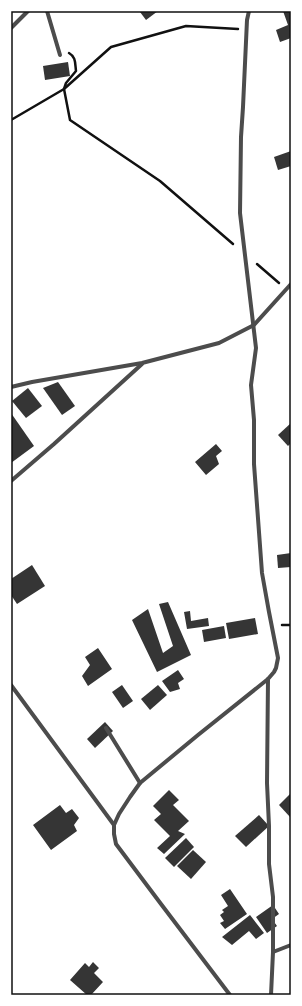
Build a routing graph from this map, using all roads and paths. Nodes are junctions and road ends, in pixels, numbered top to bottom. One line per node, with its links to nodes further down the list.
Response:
1 (28, 11): 4 (street)
2 (47, 11): 6 (street)
3 (249, 11): 5 (street)
4 (11, 28)
5 (246, 30): 7 (path); 9 (street)
6 (60, 55): 7 (path)
7 (64, 89): 8 (path); 9 (path)
8 (11, 120)
9 (244, 253): 11 (path); 12 (street)
10 (291, 284): 11 (street)
11 (286, 289): 12 (street)
12 (254, 325): 13 (street); 16 (street)
13 (142, 364): 14 (street); 15 (street)
14 (11, 387)
15 (11, 481)
16 (268, 679): 19 (street); 22 (street)
17 (11, 685): 20 (street)
18 (106, 728): 19 (street)
19 (140, 783): 20 (street)
20 (114, 825): 23 (street)
21 (291, 945): 22 (street)
22 (274, 952): 24 (street)
23 (230, 995)
24 (271, 995)

